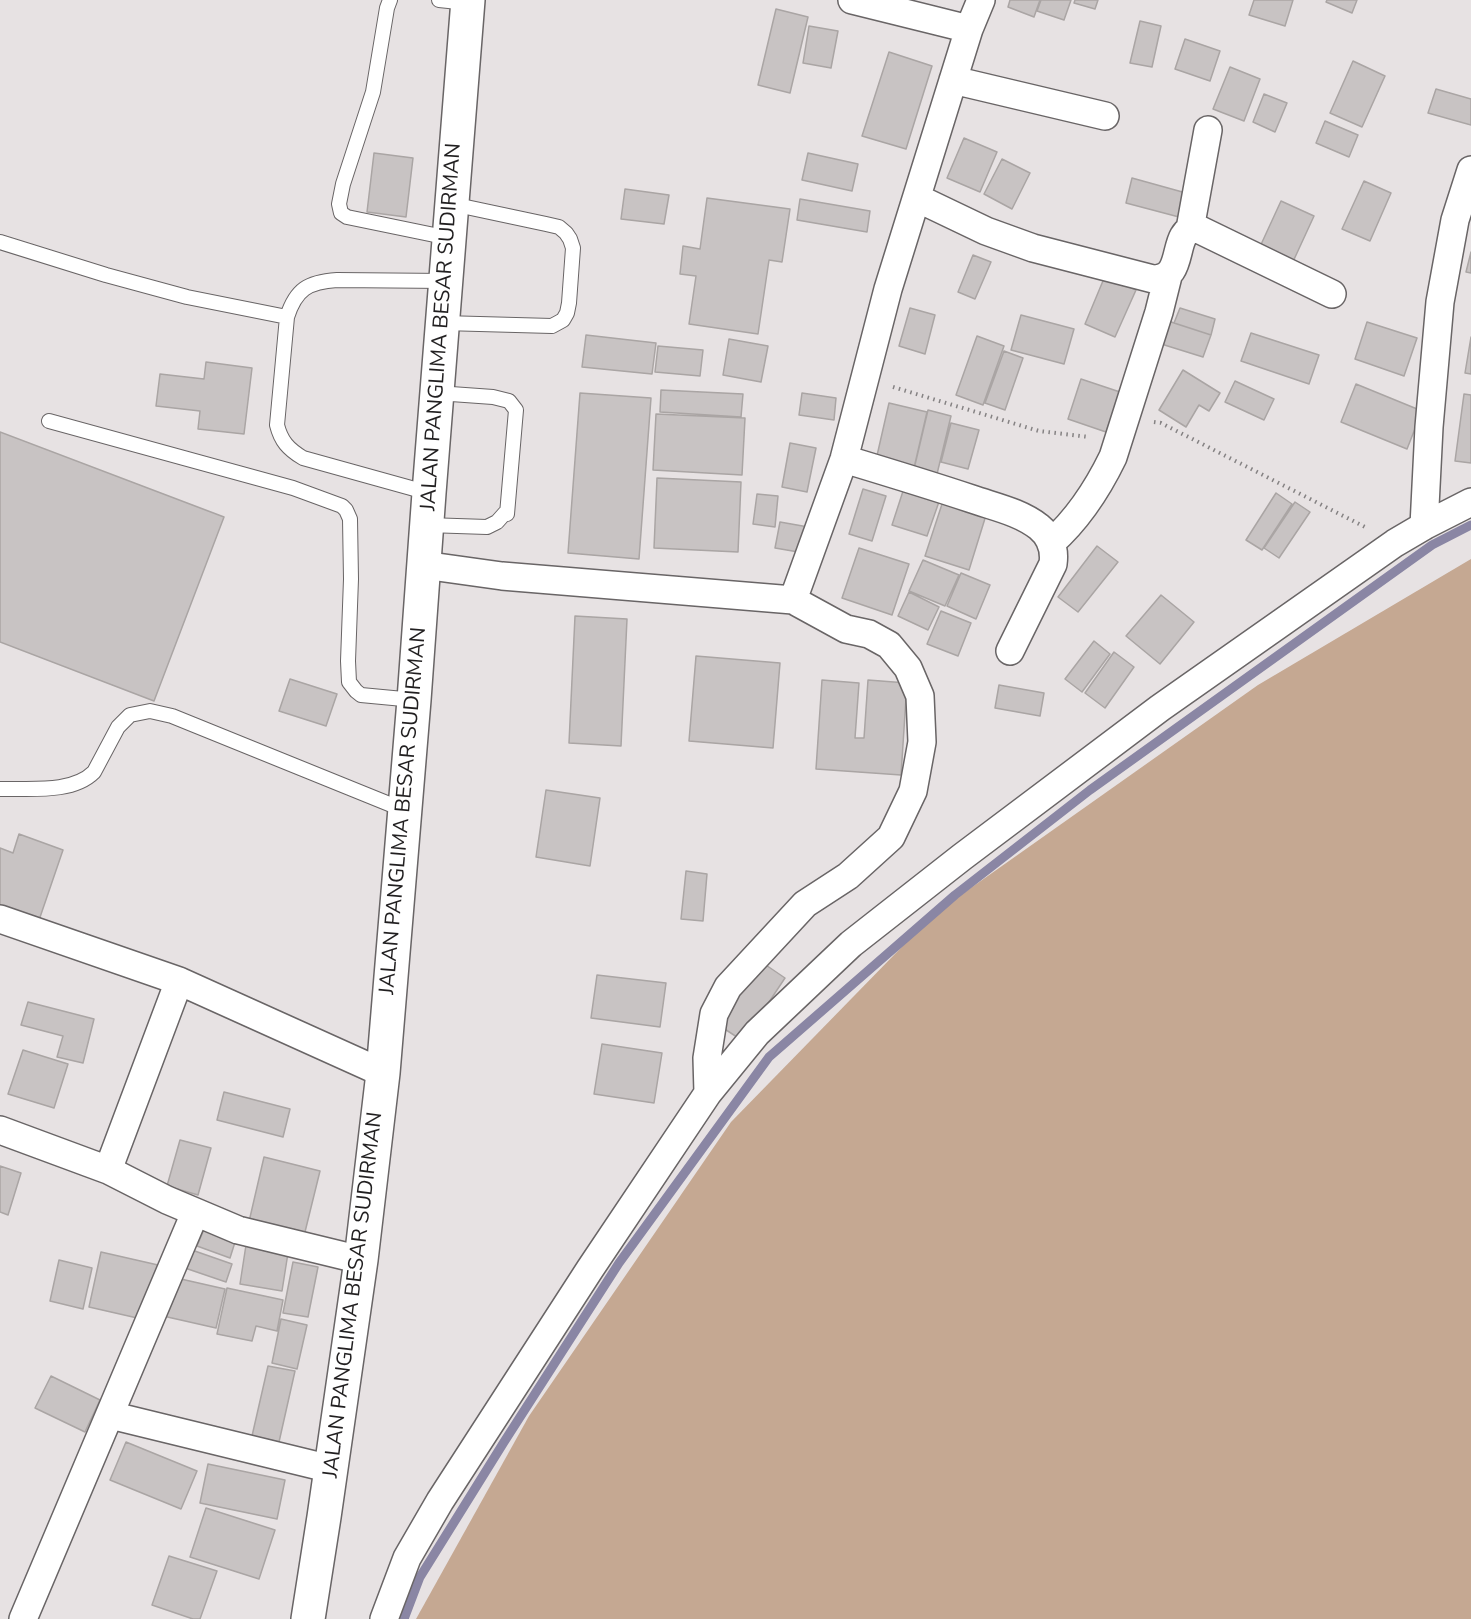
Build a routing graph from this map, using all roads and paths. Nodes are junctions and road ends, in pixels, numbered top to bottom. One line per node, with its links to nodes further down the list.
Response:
1 (390, 0): 14 (lane)
2 (852, 0): 5 (street)
3 (981, 0): 6 (street)
4 (458, 1): 12 (main road, JALAN PANGLIMA BESAR SUDIRMAN)
5 (895, 5): 6 (street)
6 (969, 29): 7 (street)
7 (953, 80): 8 (street); 11 (street)
8 (1105, 116)
9 (1208, 130): 13 (street)
10 (1471, 170): 27 (street)
11 (917, 198): 16 (street); 23 (street)
12 (452, 204): 14 (main road, JALAN PANGLIMA BESAR SUDIRMAN); 20 (lane)
13 (1190, 229): 16 (street); 18 (street)
14 (449, 238): 17 (main road, JALAN PANGLIMA BESAR SUDIRMAN)
15 (0, 242): 19 (lane)
16 (1167, 276): 28 (street)
17 (446, 281): 19 (lane); 20 (main road, JALAN PANGLIMA BESAR SUDIRMAN)
18 (1332, 294)
19 (287, 318): 24 (lane)
20 (442, 323): 21 (main road, JALAN PANGLIMA BESAR SUDIRMAN)
21 (437, 393): 24 (main road, JALAN PANGLIMA BESAR SUDIRMAN); 26 (lane)
22 (50, 421): 32 (lane)
23 (844, 459): 28 (street); 30 (street)
24 (429, 493): 26 (main road, JALAN PANGLIMA BESAR SUDIRMAN)
25 (1471, 502): 27 (street)
26 (427, 525): 29 (main road, JALAN PANGLIMA BESAR SUDIRMAN)
27 (1424, 526): 38 (street)
28 (1051, 543): 31 (street)
29 (423, 565): 30 (street); 32 (main road, JALAN PANGLIMA BESAR SUDIRMAN)
30 (793, 600): 38 (street)
31 (1010, 651)
32 (414, 700): 34 (main road, JALAN PANGLIMA BESAR SUDIRMAN)
33 (0, 789): 34 (lane)
34 (404, 810): 37 (main road, JALAN PANGLIMA BESAR SUDIRMAN)
35 (0, 919): 36 (street)
36 (179, 981): 37 (street); 40 (street)
37 (383, 1073): 42 (main road, JALAN PANGLIMA BESAR SUDIRMAN)
38 (708, 1093): 47 (street)
39 (0, 1130): 40 (street)
40 (108, 1170): 41 (street)
41 (195, 1213): 42 (street); 43 (street)
42 (361, 1260): 44 (main road, JALAN PANGLIMA BESAR SUDIRMAN)
43 (110, 1415): 44 (street); 45 (street)
44 (332, 1469): 46 (main road, JALAN PANGLIMA BESAR SUDIRMAN)
45 (23, 1619)
46 (308, 1619)
47 (384, 1619)

